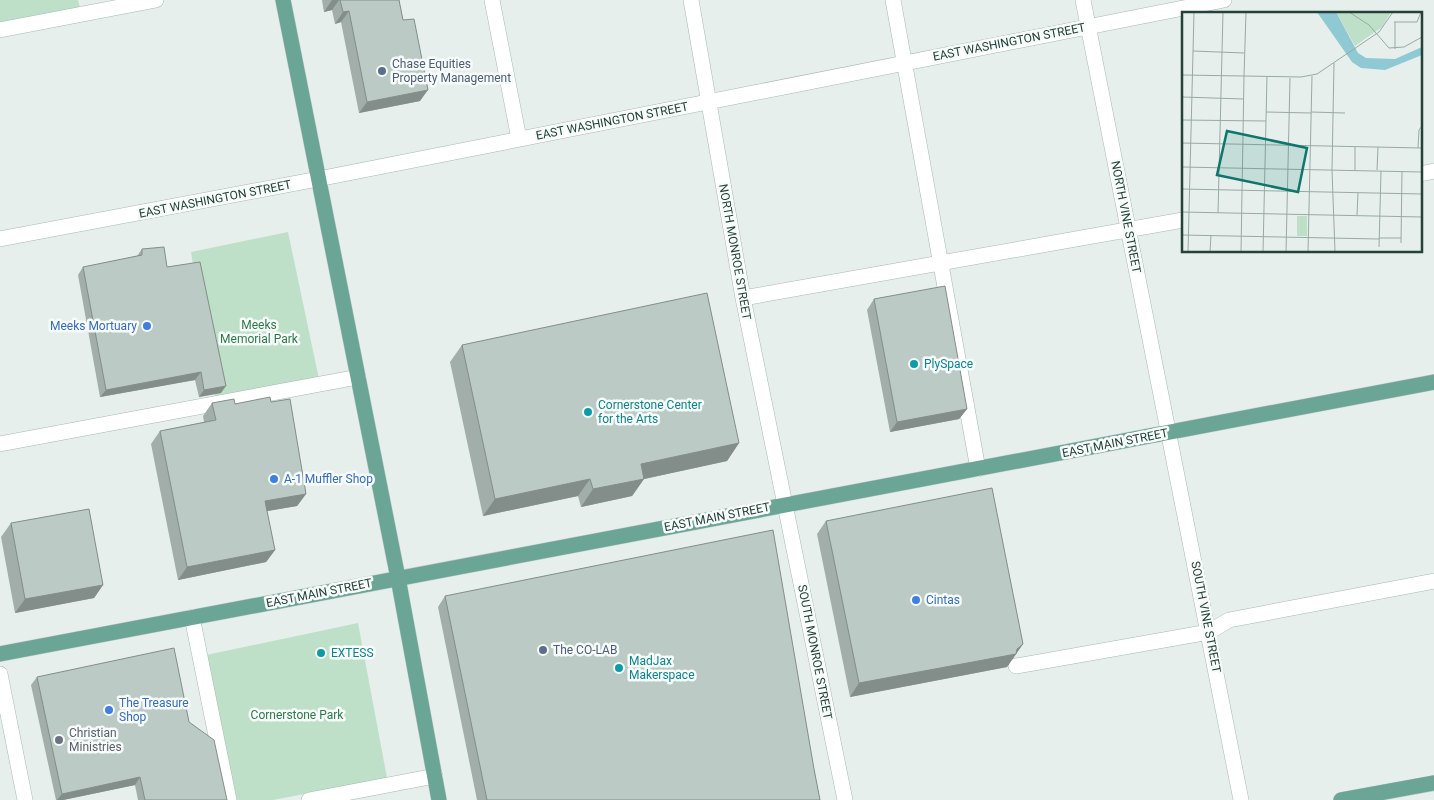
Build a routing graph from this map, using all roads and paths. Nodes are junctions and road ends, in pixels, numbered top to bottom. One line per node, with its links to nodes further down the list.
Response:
1 (156, 0): 9 (street)
2 (283, 0): 13 (main road)
3 (492, 0): 12 (street)
4 (691, 0): 11 (street, NORTH MONROE STREET)
5 (893, 0): 10 (street)
6 (1083, 0): 8 (street, NORTH VINE STREET)
7 (1224, 0): 8 (street, EAST WASHINGTON STREET)
8 (1088, 26): 10 (street, EAST WASHINGTON STREET); 15 (street, NORTH VINE STREET)
9 (0, 30)
10 (906, 62): 11 (street, EAST WASHINGTON STREET); 17 (street)
11 (710, 102): 12 (street, EAST WASHINGTON STREET); 18 (street, NORTH MONROE STREET)
12 (519, 138): 13 (street, EAST WASHINGTON STREET)
13 (318, 179): 16 (street, EAST WASHINGTON STREET); 19 (main road)
14 (1182, 220): 15 (street)
15 (1129, 230): 17 (street); 21 (street, NORTH VINE STREET)
16 (0, 239)
17 (940, 264): 18 (street); 23 (street)
18 (743, 298): 24 (street, NORTH MONROE STREET)
19 (358, 377): 22 (street); 25 (main road)
20 (1434, 382): 21 (main road, EAST MAIN STREET)
21 (1169, 433): 23 (main road, EAST MAIN STREET); 28 (street, SOUTH VINE STREET)
22 (0, 444)
23 (978, 469): 24 (main road, EAST MAIN STREET)
24 (785, 504): 25 (main road, EAST MAIN STREET); 38 (street, SOUTH MONROE STREET)
25 (398, 578): 27 (main road, EAST MAIN STREET); 32 (main road)
26 (1434, 581): 28 (street)
27 (192, 617): 29 (main road, EAST MAIN STREET); 35 (street)
28 (1209, 632): 30 (street); 39 (street, SOUTH VINE STREET)
29 (0, 654)
30 (1016, 666)
31 (0, 674): 34 (street)
32 (435, 776): 36 (street); 37 (main road)
33 (1434, 783): 40 (main road)
34 (25, 800)
35 (229, 800)
36 (309, 800)
37 (439, 800)
38 (845, 800)
39 (1241, 800)
40 (1341, 800)

